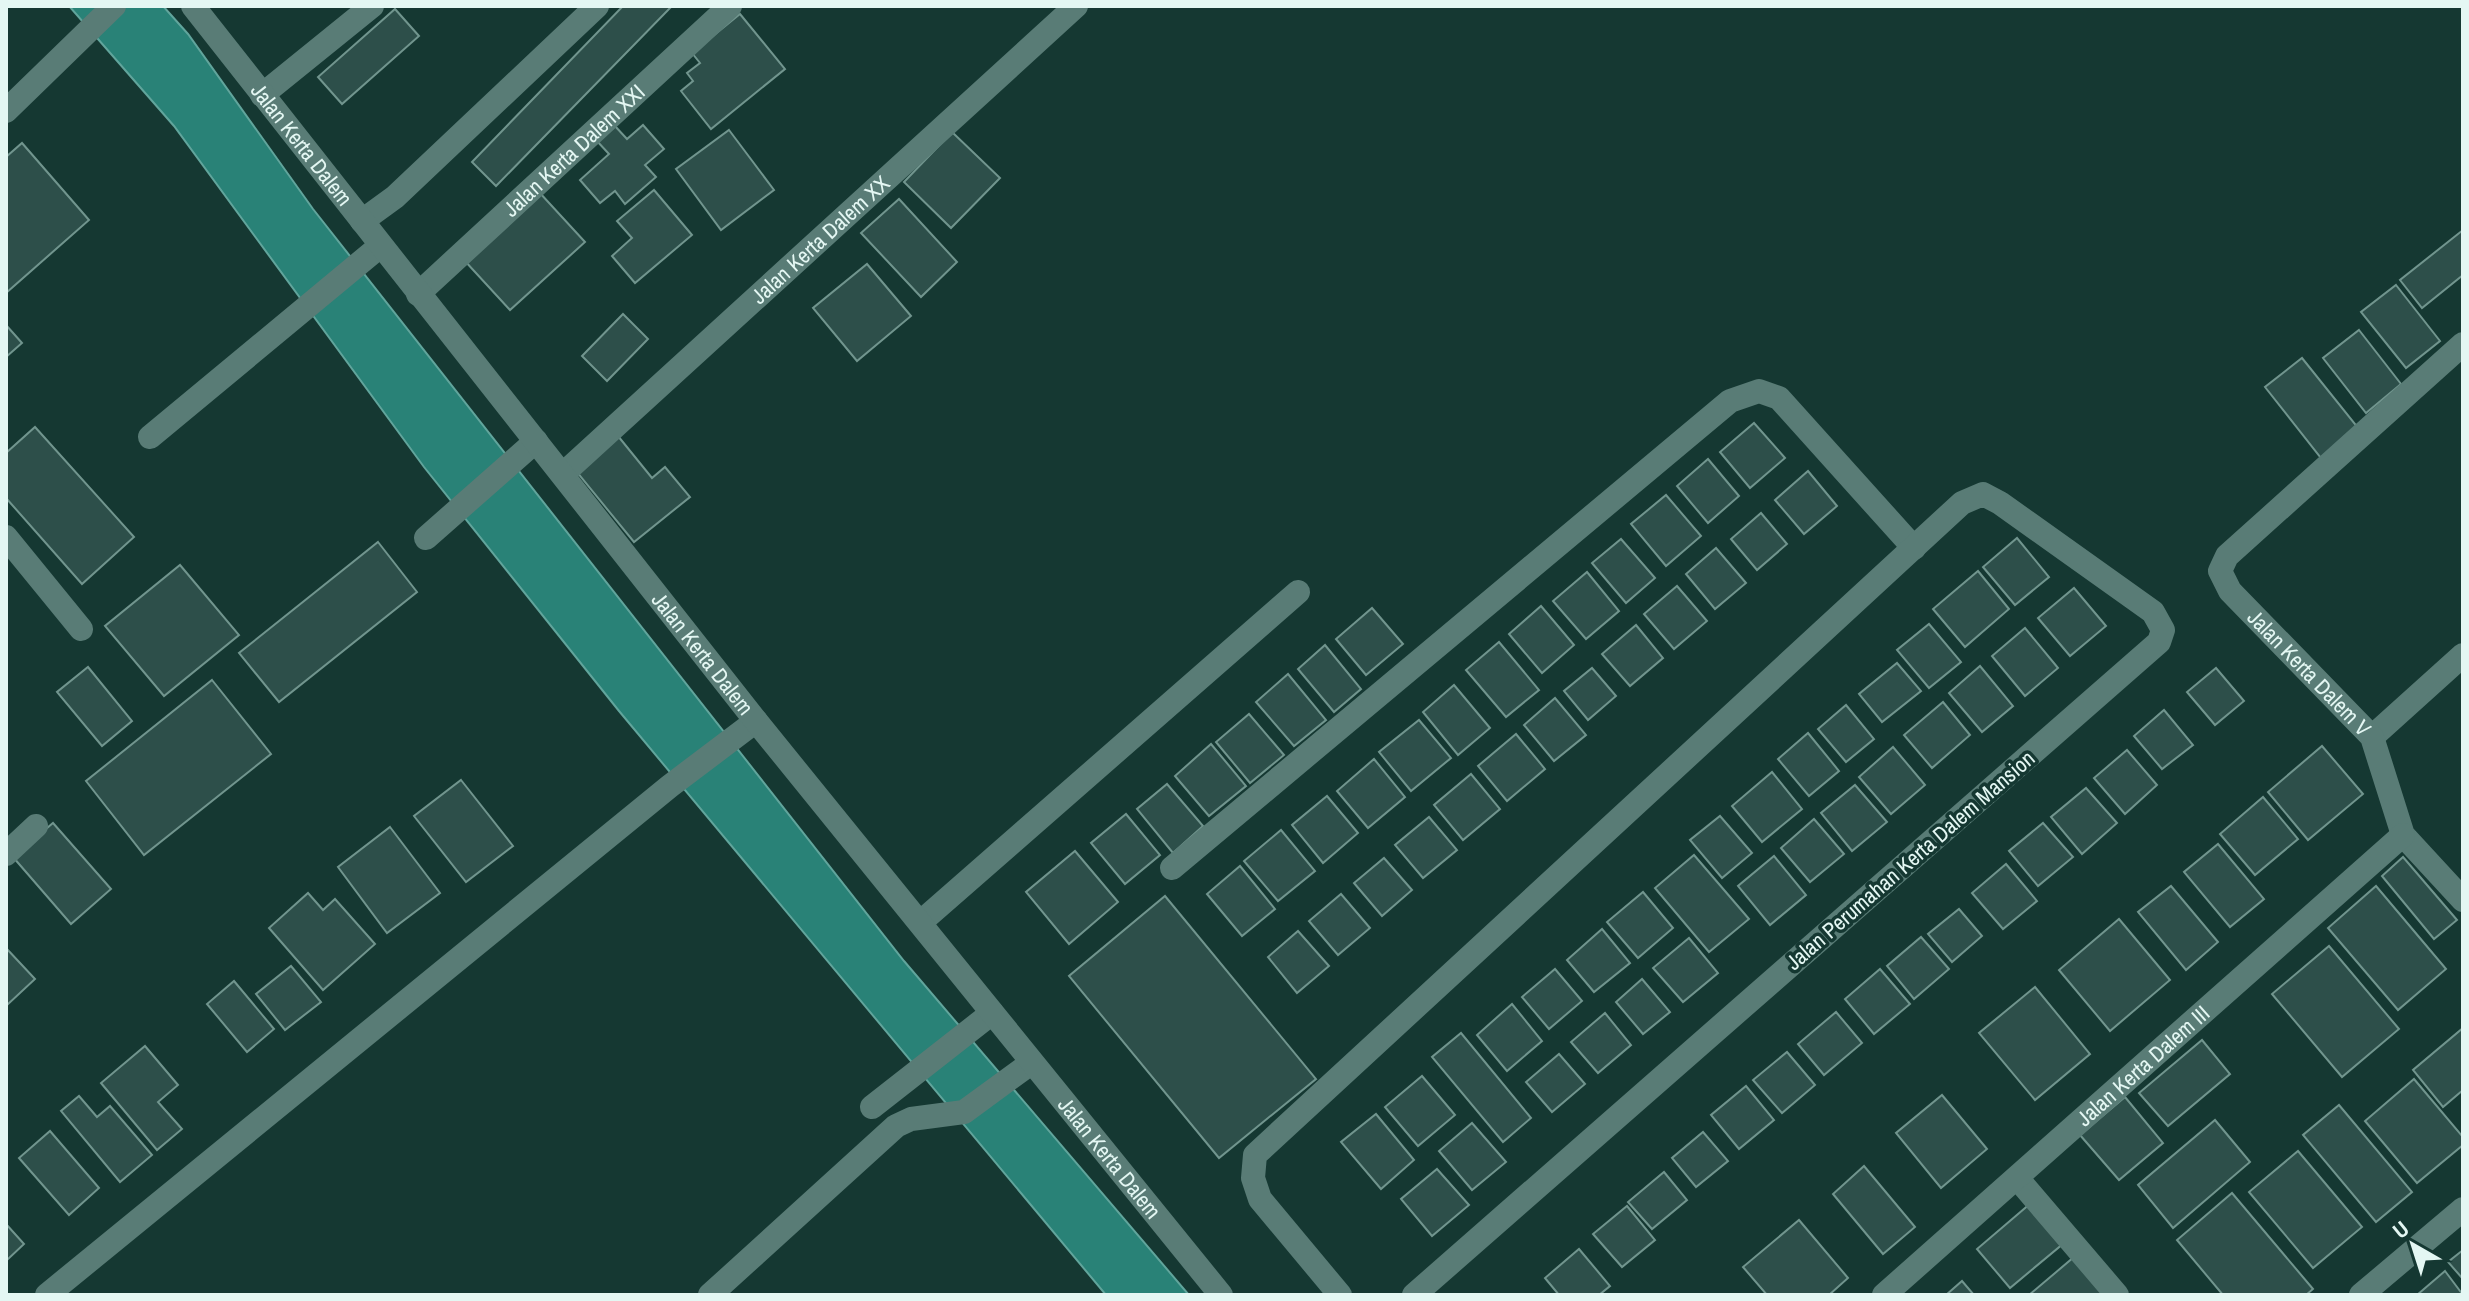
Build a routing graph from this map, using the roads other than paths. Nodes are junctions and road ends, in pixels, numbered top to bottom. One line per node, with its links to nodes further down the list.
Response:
1 (114, 6): 8 (street)
2 (193, 6): 7 (street, Jalan Kerta Dalem)
3 (372, 6): 7 (street)
4 (597, 6): 9 (street)
5 (730, 6): 11 (street, Jalan Kerta Dalem XXI)
6 (1076, 6): 15 (street, Jalan Kerta Dalem XX)
7 (262, 95): 9 (street, Jalan Kerta Dalem)
8 (6, 111)
9 (362, 221): 11 (street, Jalan Kerta Dalem)
10 (369, 256): 13 (street)
11 (418, 294): 14 (street, Jalan Kerta Dalem)
12 (2463, 344): 23 (street, Jalan Kerta Dalem V)
13 (150, 437)
14 (536, 441): 15 (street, Jalan Kerta Dalem); 17 (street)
15 (563, 474): 22 (street, Jalan Kerta Dalem)
16 (6, 537): 20 (street)
17 (426, 538)
18 (1914, 548): 27 (street); 38 (street, Jalan Perumahan Kerta Dalem Mansion); 39 (street, Jalan Perumahan Kerta Dalem Mansion)
19 (1298, 592): 29 (street)
20 (81, 629)
21 (2463, 655): 23 (street)
22 (747, 729): 29 (street, Jalan Kerta Dalem); 35 (street)
23 (2372, 737): 25 (street, Jalan Kerta Dalem V)
24 (36, 826): 26 (street)
25 (2403, 835): 28 (street, Jalan Kerta Dalem V); 33 (street, Jalan Kerta Dalem III)
26 (6, 854)
27 (1172, 868)
28 (2463, 900)
29 (922, 921): 30 (street, Jalan Kerta Dalem)
30 (982, 1020): 31 (street, Jalan Kerta Dalem); 32 (street)
31 (1023, 1069): 36 (street); 37 (street, Jalan Kerta Dalem)
32 (872, 1107)
33 (2018, 1179): 40 (street, Jalan Kerta Dalem III); 41 (street)
34 (2463, 1209): 42 (street)
35 (47, 1295)
36 (710, 1295)
37 (1221, 1295)
38 (1340, 1295)
39 (1414, 1295)
40 (1884, 1295)
41 (2117, 1295)
42 (2361, 1295)

